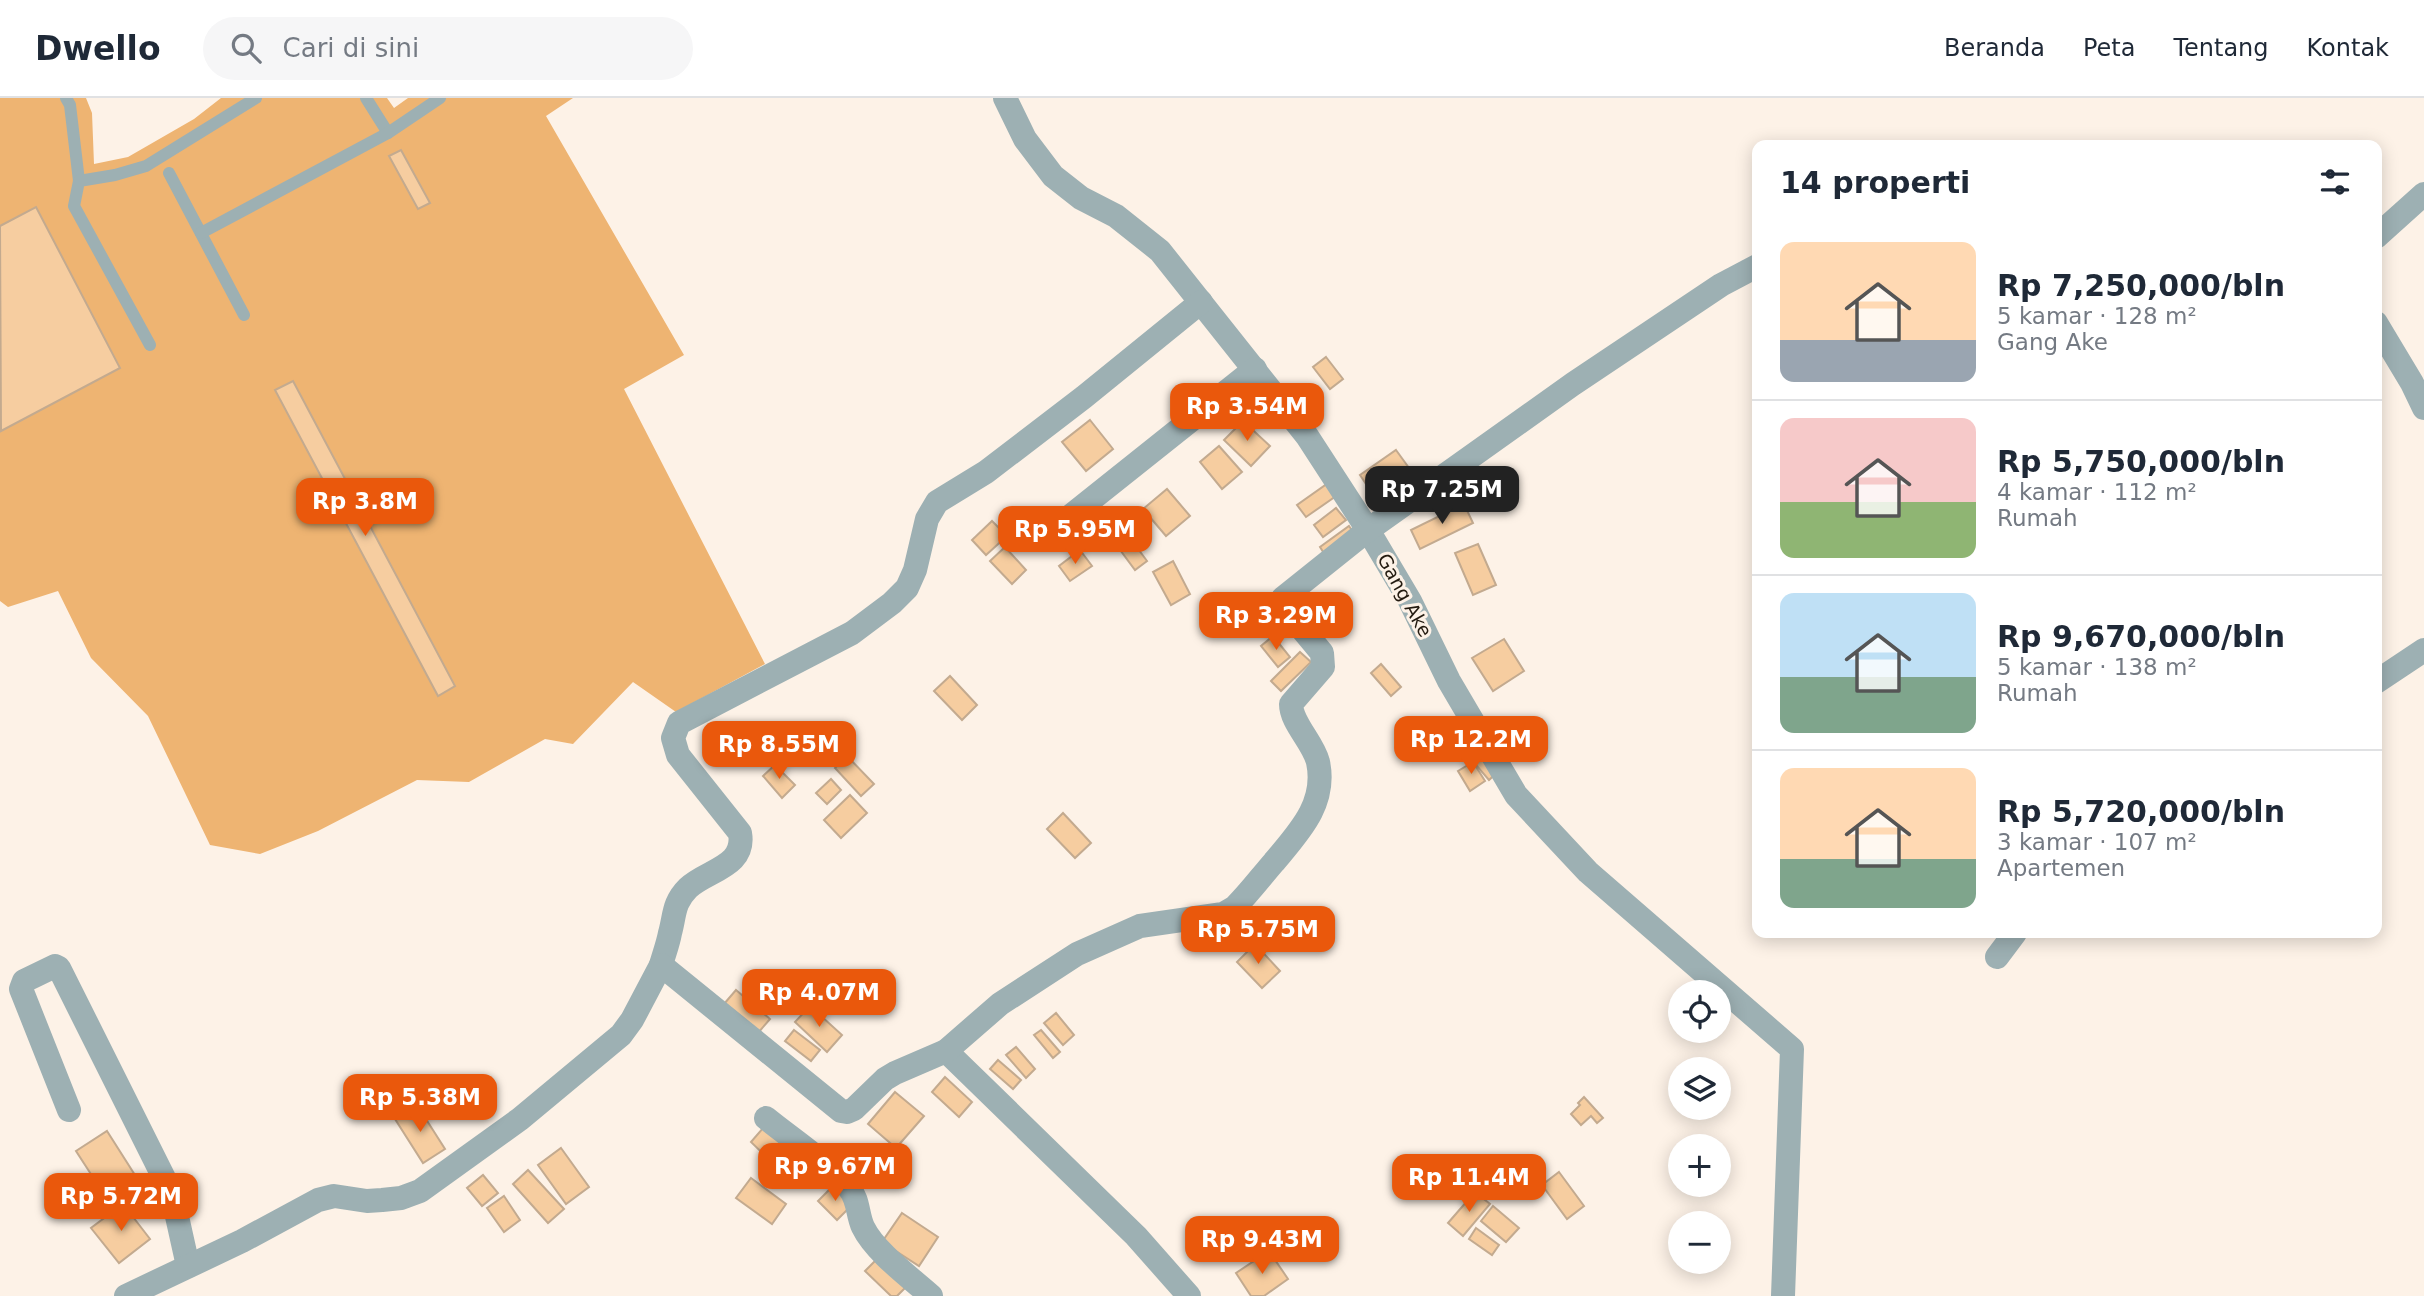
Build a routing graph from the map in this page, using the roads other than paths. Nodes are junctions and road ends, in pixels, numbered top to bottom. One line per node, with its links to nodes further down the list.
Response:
1 (66, 98): 8 (lane)
2 (256, 98): 8 (lane)
3 (366, 98): 6 (lane)
4 (440, 98): 6 (lane)
5 (1005, 98): 13 (street, Gang Ake)
6 (388, 134): 11 (lane)
7 (169, 173): 11 (lane)
8 (79, 181): 16 (lane)
9 (2424, 194): 10 (street)
10 (2382, 232)
11 (201, 233): 14 (lane)
12 (1752, 269): 20 (street)
13 (1201, 302): 17 (street, Gang Ake); 25 (street)
14 (244, 315)
15 (2382, 333): 18 (street)
16 (150, 345)
17 (1255, 369): 19 (street); 20 (street, Gang Ake)
18 (2424, 408)
19 (1053, 530)
20 (1368, 530): 26 (street); 33 (street, Gang Ake)
21 (2424, 650): 22 (street)
22 (2382, 678)
23 (2011, 938): 24 (street)
24 (1997, 957)
25 (661, 965): 26 (street); 29 (street)
26 (946, 1051): 32 (street)
27 (69, 1110): 29 (street)
28 (766, 1118): 31 (street)
29 (188, 1266): 30 (street)
30 (126, 1296)
31 (932, 1296)
32 (1189, 1296)
33 (1783, 1296)

